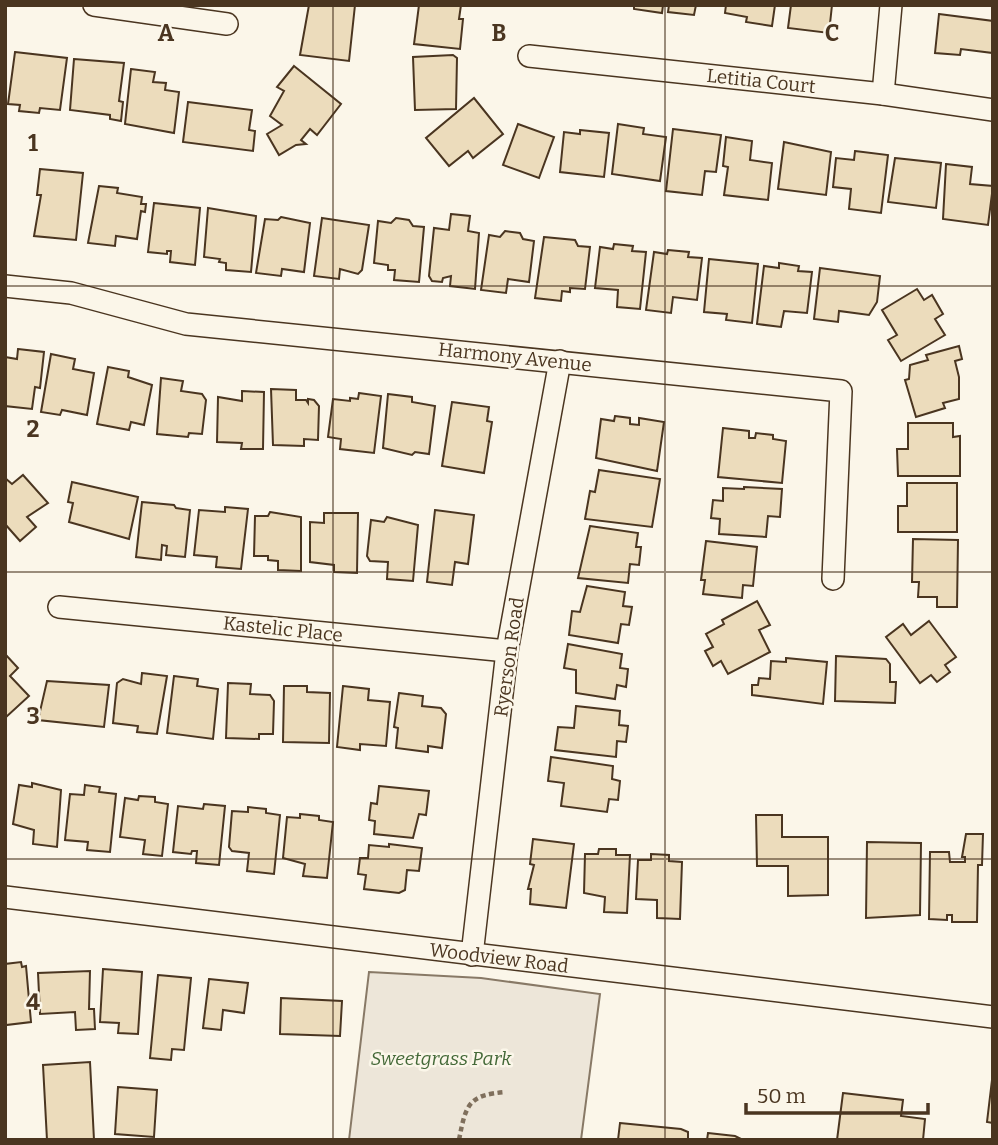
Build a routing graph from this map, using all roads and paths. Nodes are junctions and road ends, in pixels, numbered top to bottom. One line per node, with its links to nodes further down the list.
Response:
1 (94, 5): 3 (street)
2 (891, 5): 5 (street)
3 (227, 24)
4 (529, 56): 5 (street, Letitia Court)
5 (883, 94): 6 (street, Letitia Court)
6 (993, 110)
7 (5, 286): 8 (street, Harmony Avenue)
8 (560, 361): 9 (street, Harmony Avenue); 11 (street, Ryerson Road)
9 (833, 579)
10 (59, 607): 11 (street, Kastelic Place)
11 (507, 651): 13 (street, Ryerson Road)
12 (5, 897): 13 (street, Woodview Road)
13 (472, 955): 14 (street, Woodview Road)
14 (993, 1017)
15 (506, 1092): 16 (path)
16 (459, 1140)

